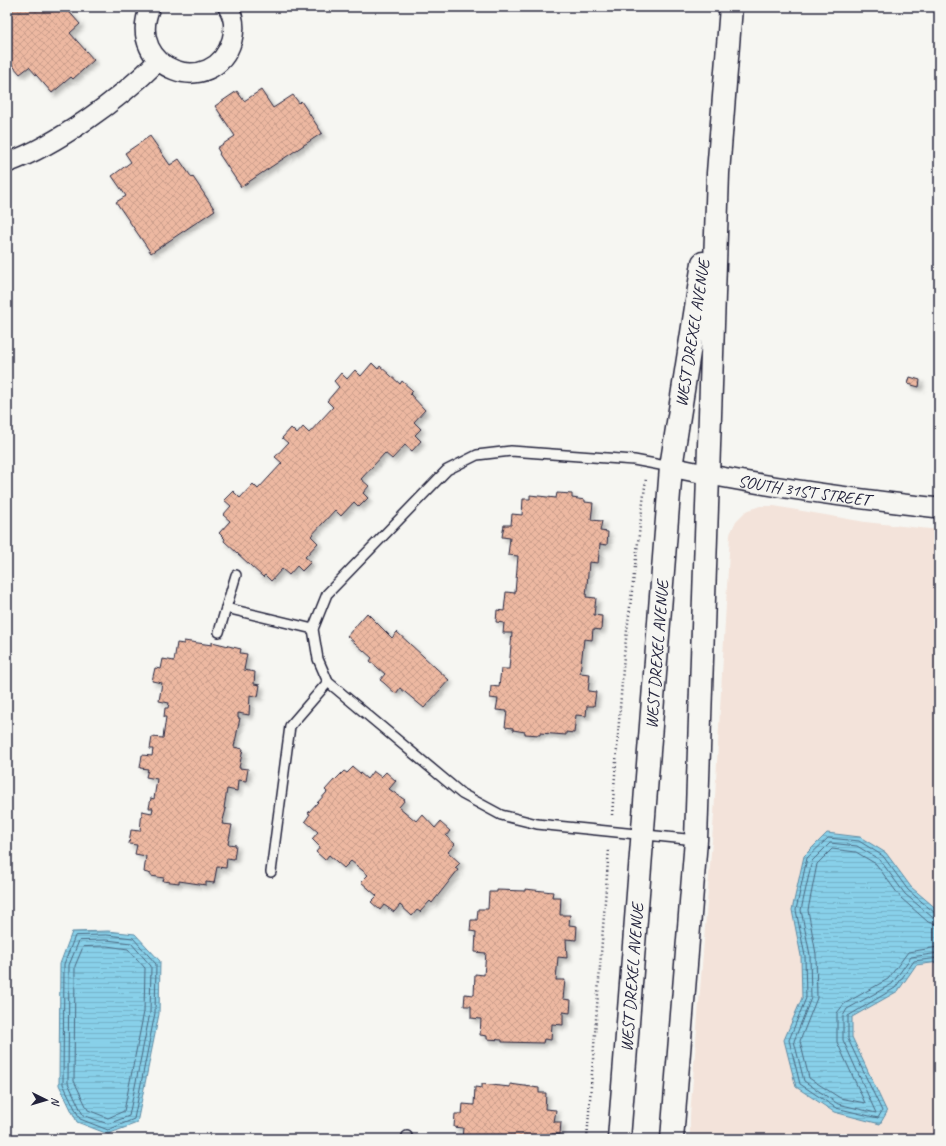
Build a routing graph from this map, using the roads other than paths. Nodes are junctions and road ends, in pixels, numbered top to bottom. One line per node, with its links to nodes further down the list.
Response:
1 (150, 7): 4 (street)
2 (228, 7): 4 (street)
3 (731, 7): 6 (street, WEST DREXEL AVENUE)
4 (158, 61): 5 (street)
5 (7, 163)
6 (718, 173): 7 (street, WEST DREXEL AVENUE); 8 (street, WEST DREXEL AVENUE)
7 (670, 467): 8 (street, SOUTH 31ST STREET); 12 (lane); 15 (street, WEST DREXEL AVENUE)
8 (709, 475): 9 (street, SOUTH 31ST STREET); 16 (street, WEST DREXEL AVENUE)
9 (939, 508)
10 (236, 575): 11 (lane)
11 (226, 608): 12 (lane); 13 (lane)
12 (313, 628): 14 (lane)
13 (219, 632)
14 (328, 682): 15 (lane); 17 (lane)
15 (642, 834): 16 (lane); 18 (street, WEST DREXEL AVENUE)
16 (696, 840): 19 (street, WEST DREXEL AVENUE)
17 (271, 872)
18 (619, 1139)
19 (672, 1139)

